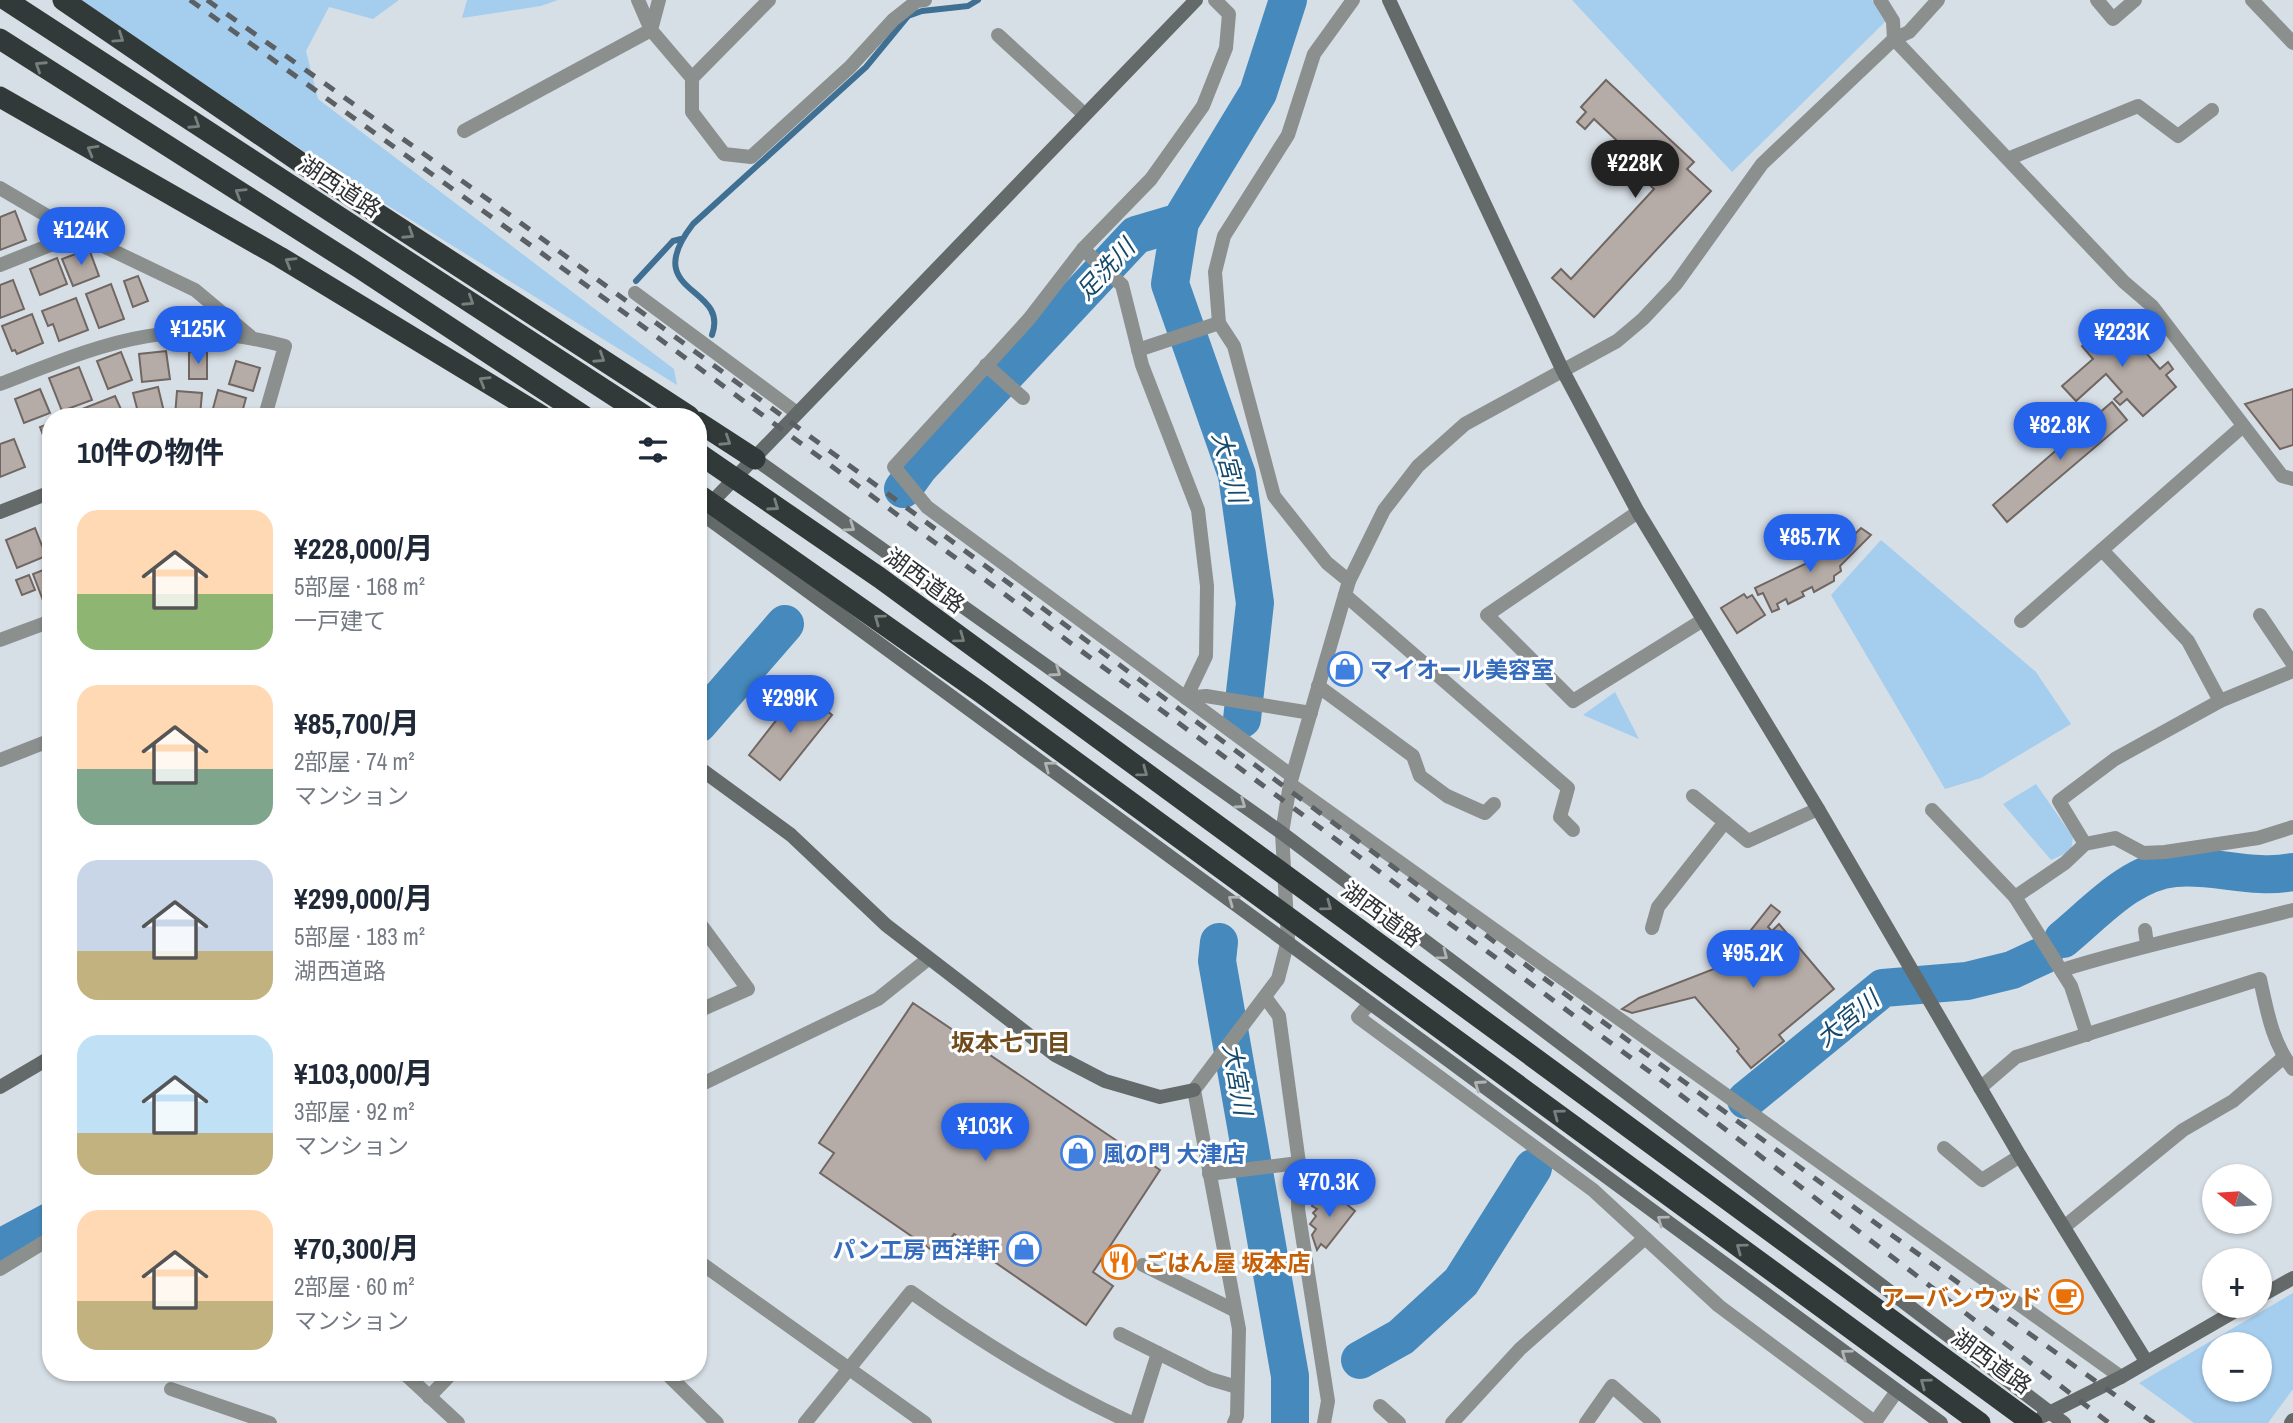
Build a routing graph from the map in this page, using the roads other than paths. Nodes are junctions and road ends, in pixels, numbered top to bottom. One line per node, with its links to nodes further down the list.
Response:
1 (6, 0): 42 (highway, 湖西道路, one-way to 42)
2 (63, 0): 43 (highway, one-way to 43)
3 (638, 0): 16 (street)
4 (659, 0): 16 (street)
5 (769, 0): 21 (street)
6 (925, 0): 21 (street)
7 (1196, 0): 24 (street)
8 (1215, 0): 29 (street)
9 (1353, 0): 32 (street)
10 (1390, 0): 36 (street)
11 (1880, 0): 18 (street)
12 (1938, 0): 18 (street)
13 (2097, 0): 14 (street)
14 (2136, 0)
15 (2252, 0): 20 (street)
16 (651, 30): 21 (street); 25 (street)
17 (998, 35): 24 (street)
18 (1894, 39): 26 (street); 36 (street)
19 (0, 40): 41 (highway, one-way to 19)
20 (2293, 43)
21 (692, 78)
22 (0, 97): 40 (highway, one-way to 22)
23 (2212, 110): 26 (street)
24 (1084, 114): 44 (street)
25 (464, 131)
26 (2010, 158): 45 (street)
27 (0, 188): 28 (street)
28 (78, 234): 30 (street); 33 (street)
29 (1083, 249): 34 (street); 35 (street)
30 (0, 265)
31 (635, 293): 44 (street)
32 (1218, 323): 34 (street); 57 (street)
33 (251, 337): 37 (street); 39 (street)
34 (1139, 350): 66 (street)
35 (986, 365): 38 (street); 66 (street)
36 (1563, 371): 53 (street); 57 (street)
37 (0, 384)
38 (1023, 398)
39 (267, 408)
40 (529, 408)
41 (572, 408)
42 (633, 408)
43 (677, 408)
44 (797, 413): 48 (street)
45 (2243, 426): 49 (street); 56 (street)
46 (707, 428): 48 (highway, one-way to 48)
47 (707, 459): 130 (highway, 湖西道路, one-way to 130)
48 (755, 459): 51 (street); 80 (street, one-way to 80)
49 (2293, 479)
50 (42, 496): 52 (street)
51 (707, 502)
52 (0, 512)
53 (1638, 512): 59 (street); 59 (street)
54 (707, 514): 145 (highway, one-way to 54)
55 (707, 515): 86 (street, one-way to 55)
56 (2102, 550): 60 (street); 67 (street)
57 (1347, 588): 65 (street); 79 (street)
58 (2260, 615): 63 (street)
59 (1703, 620): 75 (street)
60 (2021, 621)
61 (42, 624): 62 (street)
62 (0, 640)
63 (2293, 664)
64 (2293, 671): 67 (street)
65 (1318, 686): 68 (street); 74 (street)
66 (1186, 698): 68 (street); 72 (street)
67 (2220, 701): 81 (street)
68 (1311, 713): 72 (street)
69 (42, 744): 70 (street)
70 (0, 760)
71 (707, 776): 87 (street)
72 (1291, 780): 80 (street); 121 (street)
73 (1693, 796): 77 (street)
74 (1494, 804)
75 (1818, 809): 77 (street); 97 (street)
76 (1932, 810): 82 (street)
77 (1725, 822): 84 (street)
78 (2293, 827): 81 (street)
79 (1573, 830)
80 (1282, 833): 86 (street); 130 (street, one-way to 130)
81 (2085, 844): 82 (street)
82 (2015, 897): 88 (street)
83 (2293, 910): 88 (street)
84 (1652, 928)
85 (707, 932): 91 (street)
86 (1288, 940): 89 (street); 90 (street)
87 (928, 959): 95 (street); 98 (street)
88 (2062, 970): 92 (street)
89 (1265, 998): 98 (street); 103 (street)
90 (1370, 1003): 99 (street, one-way to 90); 100 (street)
91 (707, 1007)
92 (2087, 1035): 94 (street); 97 (street)
93 (42, 1062): 96 (street)
94 (2288, 1063): 107 (street)
95 (707, 1082)
96 (0, 1087)
97 (1980, 1088): 102 (street)
98 (1194, 1090): 104 (street)
99 (1537, 1126): 100 (street); 105 (street)
100 (1524, 1139): 106 (street)
101 (1944, 1148): 102 (street)
102 (2020, 1156): 107 (street)
103 (1298, 1163): 104 (street); 139 (street)
104 (1210, 1174): 115 (street)
105 (1605, 1177): 106 (street); 127 (street, one-way to 105)
106 (1593, 1190): 108 (street)
107 (2064, 1227): 119 (street)
108 (1645, 1238): 131 (street); 141 (street)
109 (42, 1243): 112 (street)
110 (1143, 1265): 115 (street)
111 (707, 1267): 120 (street)
112 (0, 1269)
113 (2293, 1278): 114 (street)
114 (2272, 1290)
115 (1234, 1310): 125 (street)
116 (2223, 1318): 119 (street)
117 (1120, 1334): 118 (street)
118 (1158, 1353): 125 (street); 137 (street)
119 (2146, 1361): 121 (street)
120 (851, 1369): 135 (street); 136 (street); 137 (street)
121 (2121, 1377): 130 (street)
122 (412, 1381): 128 (street)
123 (444, 1381): 128 (street)
124 (674, 1381): 134 (street)
125 (1237, 1387): 138 (street)
126 (171, 1389): 132 (street)
127 (1897, 1391): 131 (street); 144 (street)
128 (429, 1397): 133 (street)
129 (1380, 1406): 140 (street)
130 (2037, 1419): 146 (street)
131 (1875, 1422)
132 (270, 1423)
133 (458, 1423)
134 (717, 1423)
135 (805, 1423)
136 (925, 1423)
137 (1134, 1423)
138 (1234, 1423)
139 (1324, 1423)
140 (1399, 1423)
141 (1452, 1423)
142 (1586, 1423): 143 (street)
143 (1654, 1423)
144 (1941, 1423)
145 (1980, 1423)
146 (2064, 1423)

